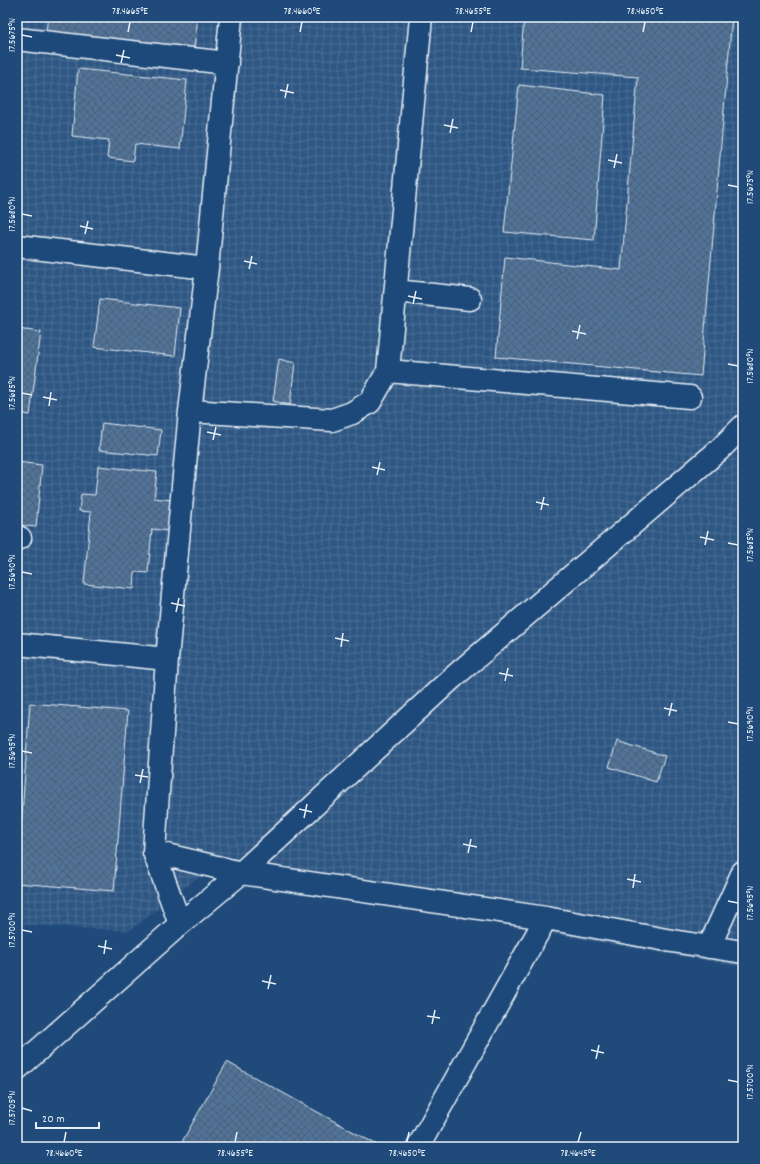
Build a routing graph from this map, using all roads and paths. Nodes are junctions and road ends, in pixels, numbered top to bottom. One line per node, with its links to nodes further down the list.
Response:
1 (231, 17): 4 (lane)
2 (422, 17): 7 (lane)
3 (17, 39): 4 (lane)
4 (227, 64): 6 (lane)
5 (17, 246): 6 (lane)
6 (207, 268): 11 (lane)
7 (396, 291): 8 (lane); 9 (lane)
8 (470, 299)
9 (388, 372): 10 (lane); 11 (lane)
10 (690, 397)
11 (190, 411): 14 (lane)
12 (743, 426): 17 (lane)
13 (17, 644): 14 (lane)
14 (167, 659): 15 (lane)
15 (154, 852): 17 (lane); 19 (lane)
16 (743, 872): 20 (lane)
17 (241, 873): 18 (lane); 19 (lane)
18 (546, 918): 20 (lane); 23 (lane)
19 (180, 924): 22 (lane)
20 (709, 947): 21 (lane)
21 (743, 952)
22 (17, 1069)
23 (418, 1147)

